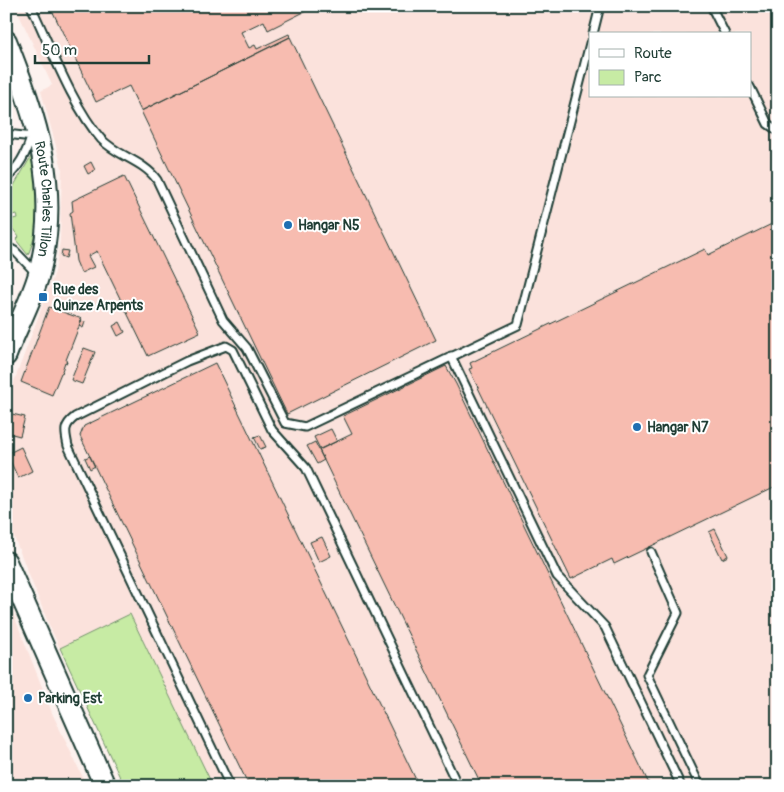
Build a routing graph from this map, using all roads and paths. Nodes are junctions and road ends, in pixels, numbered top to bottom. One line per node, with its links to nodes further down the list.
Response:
1 (31, 6): 17 (lane)
2 (600, 6): 4 (lane)
3 (711, 6): 5 (lane)
4 (594, 32)
5 (723, 32)
6 (6, 41): 11 (main road, Route Charles Tillon)
7 (589, 47): 17 (lane)
8 (752, 91): 9 (lane)
9 (778, 131)
10 (6, 134): 11 (lane)
11 (35, 136): 12 (lane); 14 (main road, Route Charles Tillon)
12 (6, 179)
13 (6, 246): 14 (lane)
14 (38, 275): 15 (main road, Route Charles Tillon)
15 (10, 339): 16 (main road, Route Charles Tillon)
16 (6, 355)
17 (450, 356): 23 (lane)
18 (651, 552): 24 (lane)
19 (6, 562): 20 (main road)
20 (105, 786)
21 (230, 786): 22 (lane)
22 (458, 786)
23 (681, 786)
24 (700, 786)

